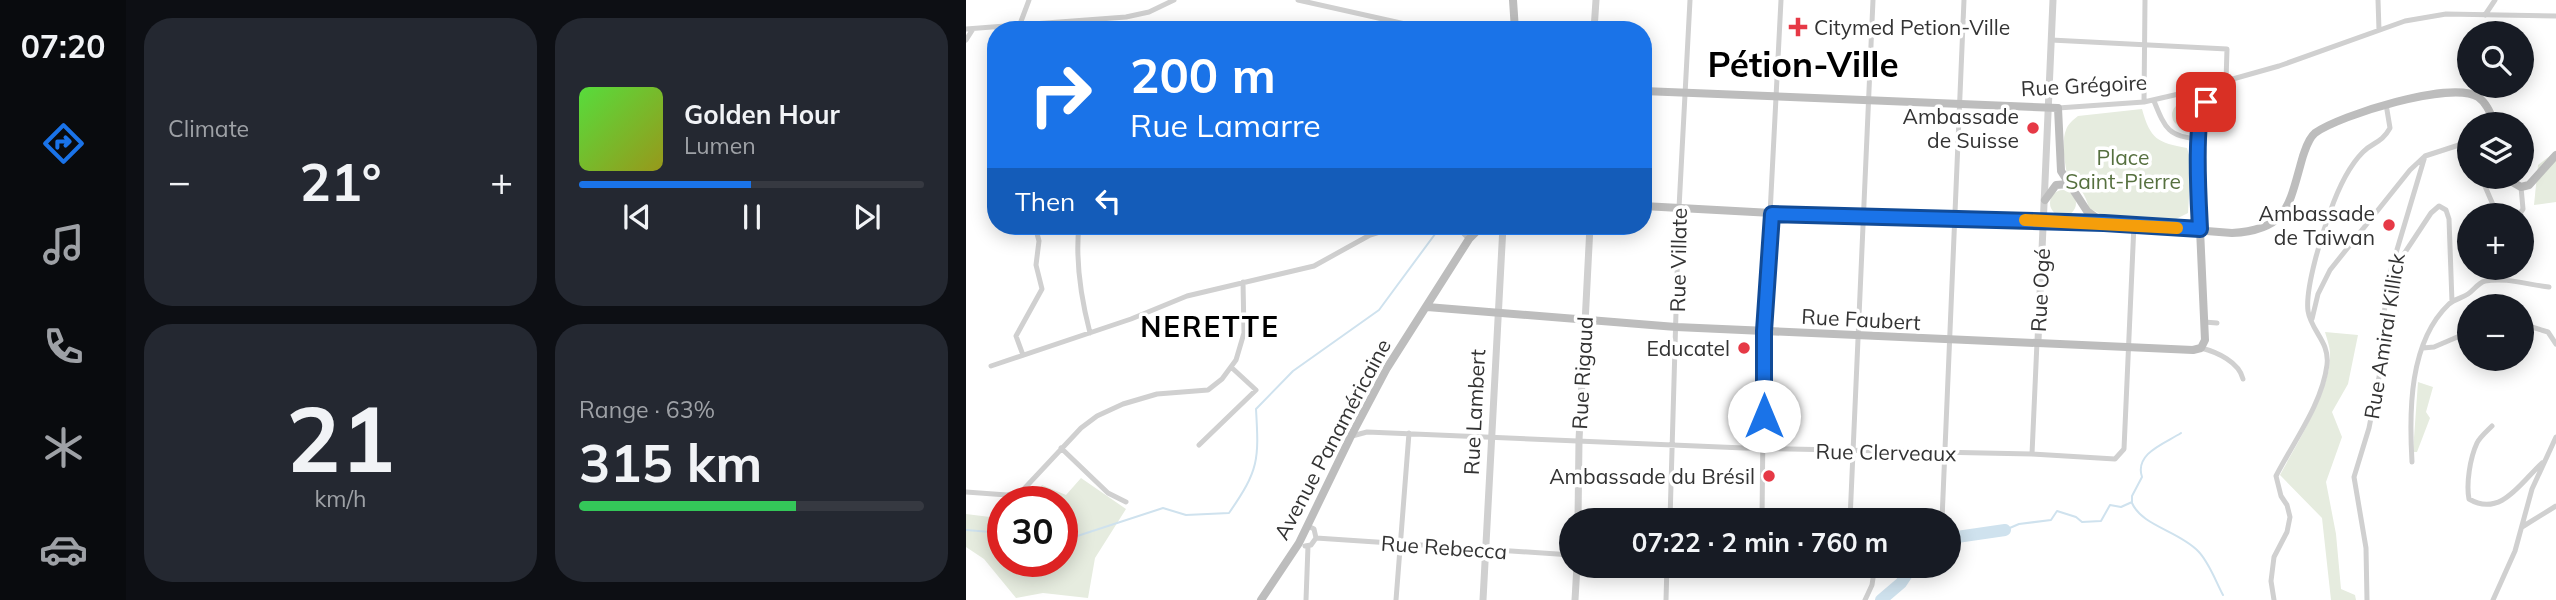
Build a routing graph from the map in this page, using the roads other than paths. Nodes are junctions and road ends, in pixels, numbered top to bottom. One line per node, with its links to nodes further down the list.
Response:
1 (1029, 0): 17 (street)
2 (1174, 0): 14 (street)
3 (1298, 0): 19 (street)
4 (1514, 0): 20 (main road)
5 (1596, 0): 21 (street)
6 (1690, 0): 31 (street, Rue Villate)
7 (1782, 0): 32 (street)
8 (1873, 0): 33 (street)
9 (1964, 0): 36 (street)
10 (2053, 0): 25 (street, Rue Ogé)
11 (2145, 0): 26 (street)
12 (2378, 0): 23 (street)
13 (2495, 0): 15 (street)
14 (1166, 2): 18 (street)
15 (2485, 15): 16 (street, Rue Grégoire); 23 (street, Rue Grégoire)
16 (2556, 16)
17 (1021, 21)
18 (1065, 21)
19 (1399, 21)
20 (1515, 21)
21 (1595, 21)
22 (970, 29): 24 (street)
23 (2379, 30): 27 (street, Rue Grégoire)
24 (966, 40)
25 (2051, 40): 26 (street); 38 (street, Rue Ogé)
26 (2145, 46): 27 (street); 35 (street)
27 (2226, 81): 28 (street, Rue Grégoire)
28 (2204, 87): 30 (street, Rue Grégoire); 39 (street)
29 (1652, 91): 31 (main road, Rue Grégoire)
30 (2192, 91): 34 (street, Rue Grégoire); 39 (street)
31 (1686, 92): 32 (main road, Rue Grégoire); 51 (street, Rue Villate)
32 (1777, 95): 33 (main road, Rue Grégoire); 52 (street)
33 (1868, 100): 36 (main road, Rue Grégoire); 53 (street)
34 (2154, 100): 35 (street, Rue Grégoire); 42 (street)
35 (2144, 103): 40 (street, Rue Grégoire)
36 (1960, 104): 38 (main road, Rue Grégoire); 54 (street)
37 (2386, 104): 41 (main road); 59 (main road); 76 (street)
38 (2048, 107): 40 (main road, Rue Grégoire); 48 (street, Rue Ogé)
39 (2202, 107): 42 (street)
40 (2058, 108): 47 (main road)
41 (2490, 112)
42 (2199, 139): 59 (street)
43 (2457, 146): 45 (street)
44 (2556, 155): 46 (main road)
45 (2425, 156): 68 (street, Rue Amiral Killick); 76 (street)
46 (2534, 179)
47 (2069, 184): 48 (main road); 49 (main road)
48 (2045, 200): 55 (street, Rue Ogé)
49 (2083, 204): 56 (main road); 57 (main road)
50 (1652, 206): 51 (main road)
51 (1679, 208): 52 (main road); 78 (street, Rue Villate)
52 (1772, 214): 53 (main road); 80 (street)
53 (1863, 215): 54 (main road); 82 (street)
54 (1955, 218): 55 (main road); 84 (street)
55 (2044, 221): 56 (main road); 85 (street, Rue Ogé)
56 (2063, 222): 57 (main road)
57 (2104, 223): 58 (main road)
58 (2134, 224): 59 (main road); 88 (street)
59 (2200, 229): 75 (main road)
60 (1038, 235): 90 (street)
61 (1078, 235): 81 (street)
62 (1370, 235): 69 (street)
63 (1465, 235): 67 (street)
64 (1473, 235): 67 (main road, Avenue Panaméricaine)
65 (1502, 235): 73 (street, Rue Lambert)
66 (1590, 235): 74 (street, Rue Rigaud)
67 (1469, 239): 72 (main road, Avenue Panaméricaine)
68 (2390, 273): 71 (street); 136 (street, Rue Amiral Killick)
69 (1243, 282): 81 (street); 92 (street)
70 (2549, 287): 71 (street)
71 (2452, 302): 89 (street)
72 (1427, 307): 73 (main road, Rue Faubert); 97 (main road, Avenue Panaméricaine)
73 (1496, 314): 74 (main road, Rue Faubert); 96 (street, Rue Lambert)
74 (1585, 320): 78 (main road, Rue Faubert); 99 (street, Rue Rigaud)
75 (2204, 322): 77 (street); 86 (main road)
76 (2311, 322): 135 (street)
77 (2217, 323)
78 (1676, 327): 80 (main road, Rue Faubert); 101 (street, Rue Villate)
79 (2534, 328): 87 (street)
80 (1764, 331): 82 (main road, Rue Faubert); 103 (street)
81 (1090, 333): 90 (street)
82 (1859, 336): 84 (main road, Rue Faubert); 104 (street)
83 (2457, 337): 89 (street)
84 (1949, 340): 85 (main road, Rue Faubert); 105 (street)
85 (2038, 341): 88 (main road, Rue Faubert); 106 (street, Rue Ogé)
86 (2203, 344): 88 (main road, Rue Faubert); 93 (street)
87 (2556, 344)
88 (2130, 346): 106 (street, Rue Clerveaux)
89 (2423, 348): 108 (street)
90 (1023, 355): 91 (street)
91 (991, 366)
92 (1231, 367): 100 (street); 102 (street)
93 (2243, 379)
94 (2492, 426): 107 (street)
95 (1409, 433): 96 (street, Rue Clerveaux); 97 (street, Rue Clerveaux); 121 (street)
96 (1490, 437): 99 (street, Rue Clerveaux); 123 (street, Rue Lambert)
97 (1350, 438): 117 (main road, Avenue Panaméricaine)
98 (2556, 438): 107 (street)
99 (1579, 440): 101 (street, Rue Clerveaux); 112 (street, Rue Rigaud)
100 (1199, 445)
101 (1673, 445): 103 (street, Rue Clerveaux); 113 (street, Rue Villate)
102 (1061, 448): 109 (street); 110 (street)
103 (1763, 448): 104 (street, Rue Clerveaux); 114 (street)
104 (1853, 451): 105 (street, Rue Clerveaux); 115 (street)
105 (1945, 453): 106 (street, Rue Clerveaux); 116 (street)
106 (2032, 454)
107 (2545, 461): 118 (street)
108 (2412, 462)
109 (966, 492)
110 (1126, 502)
111 (2556, 506): 118 (street)
112 (1578, 508)
113 (1670, 508)
114 (1762, 508)
115 (1851, 508)
116 (1943, 508)
117 (1308, 526): 119 (street); 120 (main road, Avenue Panaméricaine)
118 (2522, 527): 137 (street)
119 (1316, 538): 121 (street, Rue Rebecca); 122 (street)
120 (1299, 543): 122 (street); 128 (main road, Avenue Panaméricaine)
121 (1399, 544): 123 (street, Rue Rebecca); 130 (street)
122 (1308, 546): 129 (street)
123 (1486, 550): 124 (street, Rue Rebecca); 131 (street, Rue Lambert)
124 (1559, 554)
125 (1577, 578): 132 (street)
126 (1667, 578): 133 (street)
127 (1873, 578): 134 (street)
128 (1261, 600)
129 (1306, 600)
130 (1396, 600)
131 (1483, 600)
132 (1576, 600)
133 (1666, 600)
134 (1865, 600)
135 (2274, 600)
136 (2367, 600)
137 (2493, 600)

